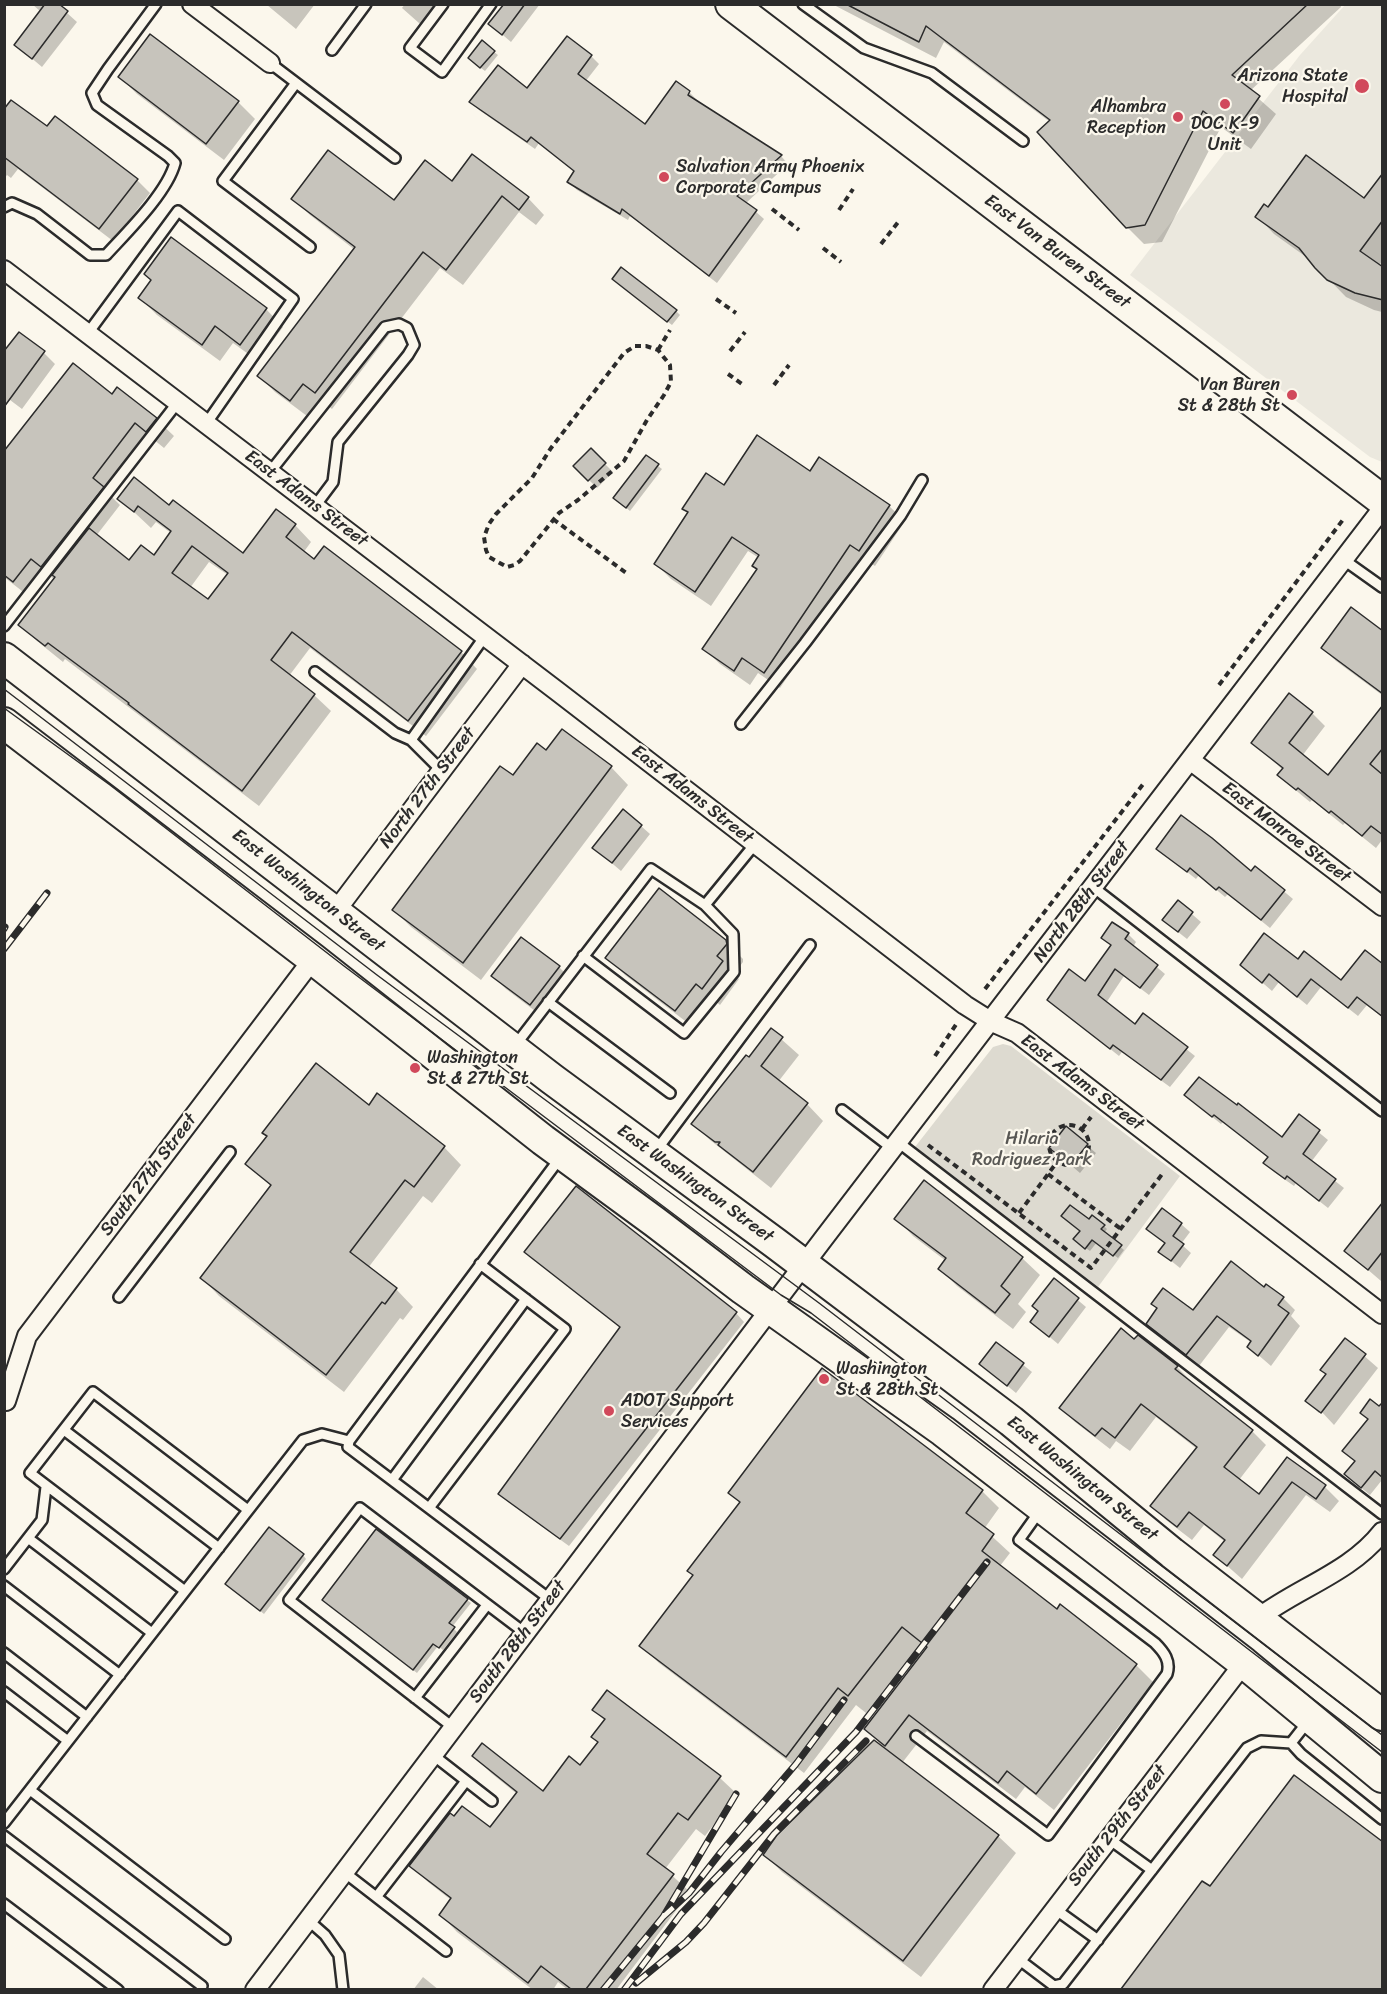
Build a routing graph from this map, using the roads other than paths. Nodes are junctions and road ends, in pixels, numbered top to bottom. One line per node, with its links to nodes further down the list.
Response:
1 (156, 4): 13 (lane)
2 (192, 4): 9 (street)
3 (366, 4): 8 (lane)
4 (443, 4): 7 (lane)
5 (731, 4): 21 (main road, East Van Buren Street)
6 (803, 4): 11 (lane)
7 (487, 6)
8 (332, 50)
9 (270, 63): 10 (lane)
10 (296, 83): 12 (lane); 14 (lane)
11 (1023, 141)
12 (395, 159)
13 (4, 207)
14 (310, 247)
15 (4, 270): 16 (street, East Adams Street)
16 (88, 333): 17 (street, East Adams Street); 18 (lane)
17 (178, 402): 18 (street, East Adams Street); 26 (lane)
18 (206, 423): 19 (street, East Adams Street)
19 (270, 472): 22 (street, East Adams Street); 22 (lane)
20 (922, 480): 32 (lane)
21 (1383, 500)
22 (315, 506): 27 (street, East Adams Street)
23 (1383, 510): 24 (street, North 28th Street)
24 (1344, 560): 25 (lane); 34 (street, North 28th Street)
25 (1383, 587)
26 (4, 626)
27 (485, 636): 29 (street, East Adams Street); 33 (lane)
28 (4, 658): 40 (main road, East Washington Street)
29 (522, 664): 35 (street, North 27th Street); 36 (street, East Adams Street)
30 (315, 672): 33 (lane)
31 (4, 723): 43 (main road)
32 (741, 724)
33 (411, 740): 35 (lane)
34 (1190, 760): 37 (street, North 28th Street); 39 (street, East Monroe Street)
35 (441, 770): 40 (street, North 27th Street)
36 (755, 844): 38 (lane); 45 (street, East Adams Street)
37 (1093, 887): 45 (street, North 28th Street); 49 (lane)
38 (705, 906): 42 (lane); 42 (lane)
39 (1383, 906)
40 (334, 912): 46 (main road, East Washington Street)
41 (810, 945): 53 (lane)
42 (583, 956): 44 (lane)
43 (313, 959): 52 (main road); 60 (street, South 27th Street)
44 (548, 1002): 46 (lane); 47 (lane)
45 (992, 1022): 50 (street, North 28th Street); 59 (street, East Adams Street)
46 (513, 1049): 53 (main road, East Washington Street)
47 (670, 1093)
48 (842, 1110): 50 (lane)
49 (1383, 1111)
50 (896, 1145): 55 (street, North 28th Street); 68 (lane)
51 (230, 1152): 56 (lane)
52 (563, 1154): 54 (lane); 58 (main road)
53 (654, 1154): 55 (main road, East Washington Street)
54 (480, 1264): 57 (lane); 62 (lane)
55 (804, 1265): 58 (street, North 28th Street); 77 (main road, East Washington Street)
56 (119, 1297)
57 (525, 1299): 63 (lane); 65 (lane)
58 (776, 1302): 66 (main road); 75 (street, South 28th Street)
59 (1383, 1314)
60 (5, 1402)
61 (64, 1430): 64 (lane); 67 (lane); 71 (lane)
62 (349, 1441): 63 (lane); 67 (lane)
63 (392, 1480): 65 (lane)
64 (46, 1487): 70 (lane); 74 (lane)
65 (429, 1508): 75 (lane)
66 (1042, 1508): 81 (main road); 89 (lane)
67 (248, 1510): 71 (lane)
68 (1383, 1514)
69 (1383, 1532): 77 (street)
70 (28, 1538): 72 (lane); 78 (lane)
71 (219, 1548): 74 (lane)
72 (4, 1569)
73 (4, 1586): 82 (lane)
74 (185, 1591): 78 (lane)
75 (550, 1600): 79 (street, South 28th Street)
76 (488, 1605): 79 (lane); 84 (lane); 84 (lane)
77 (1257, 1619): 85 (main road, East Washington Street)
78 (152, 1633): 82 (lane)
79 (525, 1633): 88 (street, South 28th Street)
80 (4, 1653): 86 (lane)
81 (1244, 1663): 87 (main road); 100 (street, South 29th Street)
82 (120, 1675): 86 (lane)
83 (4, 1692): 90 (lane)
84 (415, 1698): 88 (lane)
85 (1383, 1715)
86 (87, 1717): 90 (lane)
87 (1311, 1718): 91 (lane); 93 (main road)
88 (454, 1728): 92 (street, South 28th Street)
89 (916, 1736)
90 (68, 1741): 95 (lane)
91 (1291, 1743): 97 (lane); 101 (lane)
92 (433, 1755): 94 (lane); 102 (street, South 28th Street)
93 (1383, 1777)
94 (465, 1781): 96 (lane); 103 (lane)
95 (30, 1790): 98 (lane); 107 (lane)
96 (492, 1801)
97 (1383, 1819)
98 (4, 1823)
99 (4, 1836): 111 (lane)
100 (1109, 1839): 101 (lane); 105 (street, South 29th Street)
101 (1152, 1870): 108 (lane)
102 (344, 1872): 103 (lane); 106 (street, South 28th Street)
103 (377, 1896): 109 (lane)
104 (4, 1905): 113 (lane)
105 (1055, 1909): 108 (lane); 110 (street, South 29th Street)
106 (308, 1920): 114 (street, South 28th Street); 115 (lane)
107 (225, 1939)
108 (1098, 1940): 112 (lane)
109 (446, 1951)
110 (1017, 1958): 112 (lane); 116 (street, South 29th Street)
111 (202, 1986)
112 (1053, 1988)
113 (118, 1989)
114 (255, 1989)
115 (342, 1989)
116 (993, 1989)

